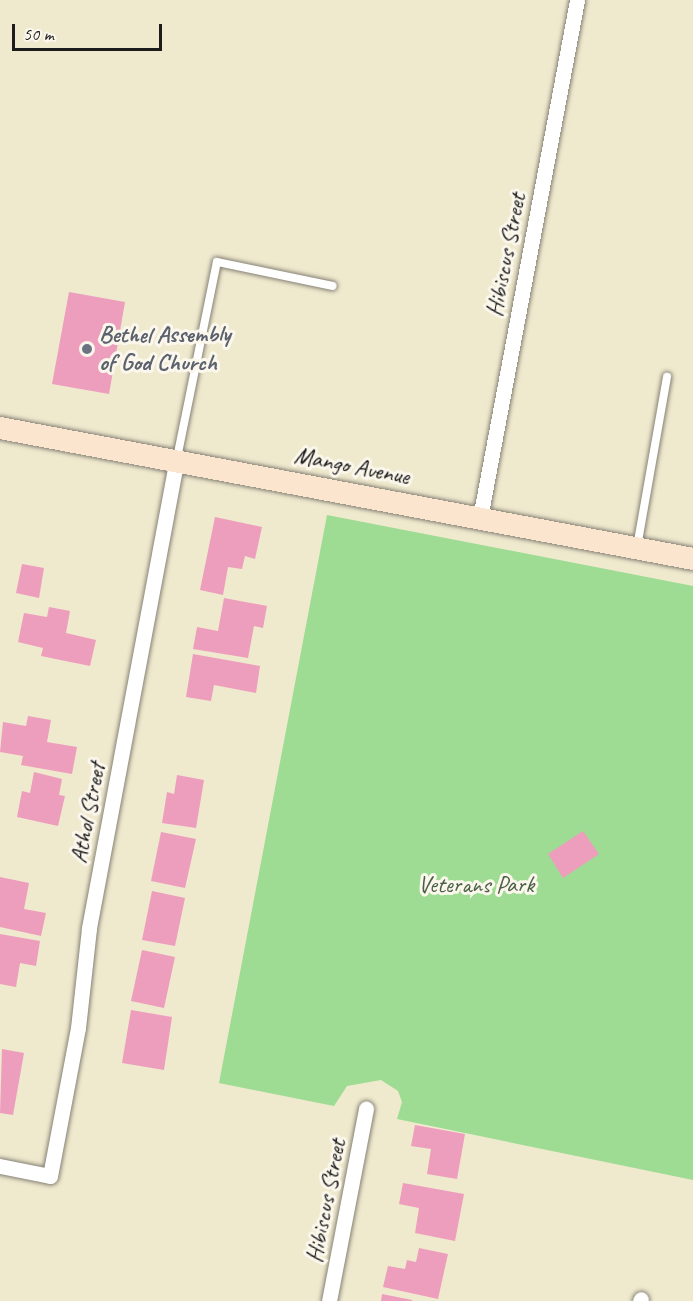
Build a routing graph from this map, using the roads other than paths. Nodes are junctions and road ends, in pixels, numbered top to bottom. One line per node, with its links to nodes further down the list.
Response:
1 (576, 0): 6 (street, Hibiscus Street)
2 (333, 286): 5 (lane)
3 (667, 377): 7 (lane)
4 (0, 428): 5 (street, Mango Avenue)
5 (177, 459): 6 (street, Mango Avenue); 10 (street, Athol Street)
6 (480, 518): 7 (street, Mango Avenue)
7 (637, 548): 8 (street, Mango Avenue)
8 (693, 559)
9 (366, 1109): 11 (street, Hibiscus Street)
10 (0, 1166)
11 (329, 1301)

